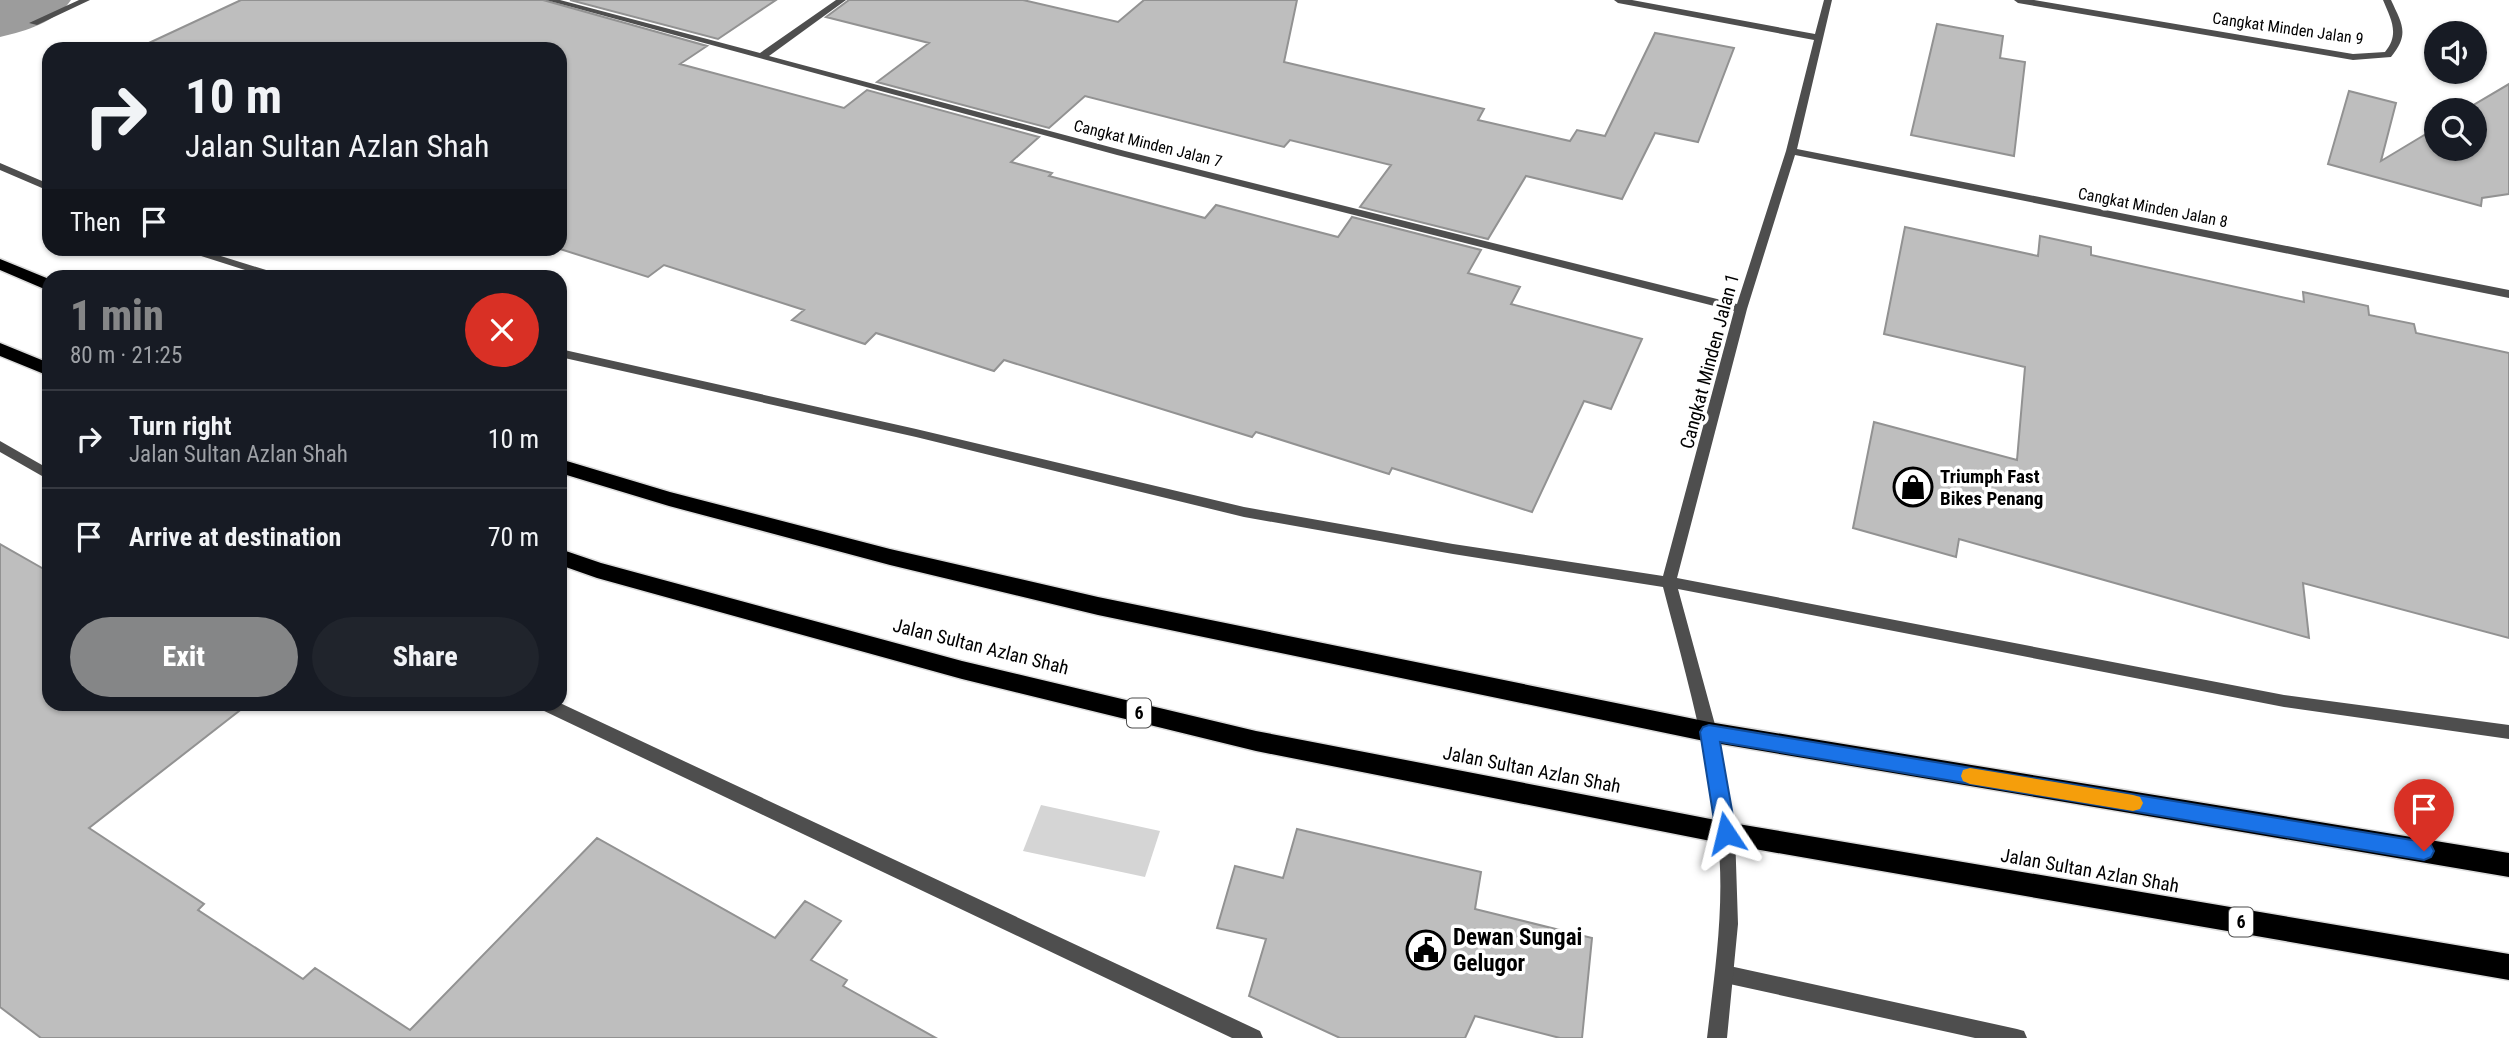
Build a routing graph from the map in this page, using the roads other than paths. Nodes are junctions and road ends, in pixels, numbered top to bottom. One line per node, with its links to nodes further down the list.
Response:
1 (86, 0): 8 (street)
2 (550, 0): 10 (street, Cangkat Minden Jalan 7)
3 (842, 0): 10 (street)
4 (1618, 0): 9 (street)
5 (1828, 0): 9 (street, Cangkat Minden Jalan 1)
6 (2018, 0): 7 (street, Cangkat Minden Jalan 9)
7 (2387, 0)
8 (34, 23)
9 (1819, 38): 11 (street, Cangkat Minden Jalan 1)
10 (762, 56): 19 (street, Cangkat Minden Jalan 7)
11 (1791, 151): 18 (street, Cangkat Minden Jalan 8); 19 (street, Cangkat Minden Jalan 1)
12 (0, 166): 13 (street)
13 (42, 185)
14 (208, 256): 16 (street)
15 (0, 264): 17 (highway)
16 (255, 270)
17 (42, 283)
18 (2509, 294)
19 (1741, 309): 27 (street, Cangkat Minden Jalan 1)
20 (0, 349): 22 (highway)
21 (567, 355): 27 (street)
22 (42, 367)
23 (0, 446): 25 (street)
24 (567, 468): 29 (highway)
25 (42, 471)
26 (567, 559): 31 (highway, Jalan Sultan Azlan Shah / 6)
27 (1669, 582): 29 (street, Cangkat Minden Jalan 1); 30 (street)
28 (561, 711): 35 (street)
29 (1709, 732): 31 (street, Cangkat Minden Jalan 1); 32 (highway)
30 (2509, 733)
31 (1726, 833): 33 (highway, Jalan Sultan Azlan Shah / 6); 34 (street, Cangkat Minden Jalan 1)
32 (2509, 865)
33 (2509, 967)
34 (1725, 974): 36 (street, Cangkat Minden Jalan 1); 37 (street)
35 (1253, 1038)
36 (1717, 1038)
37 (2017, 1038)

